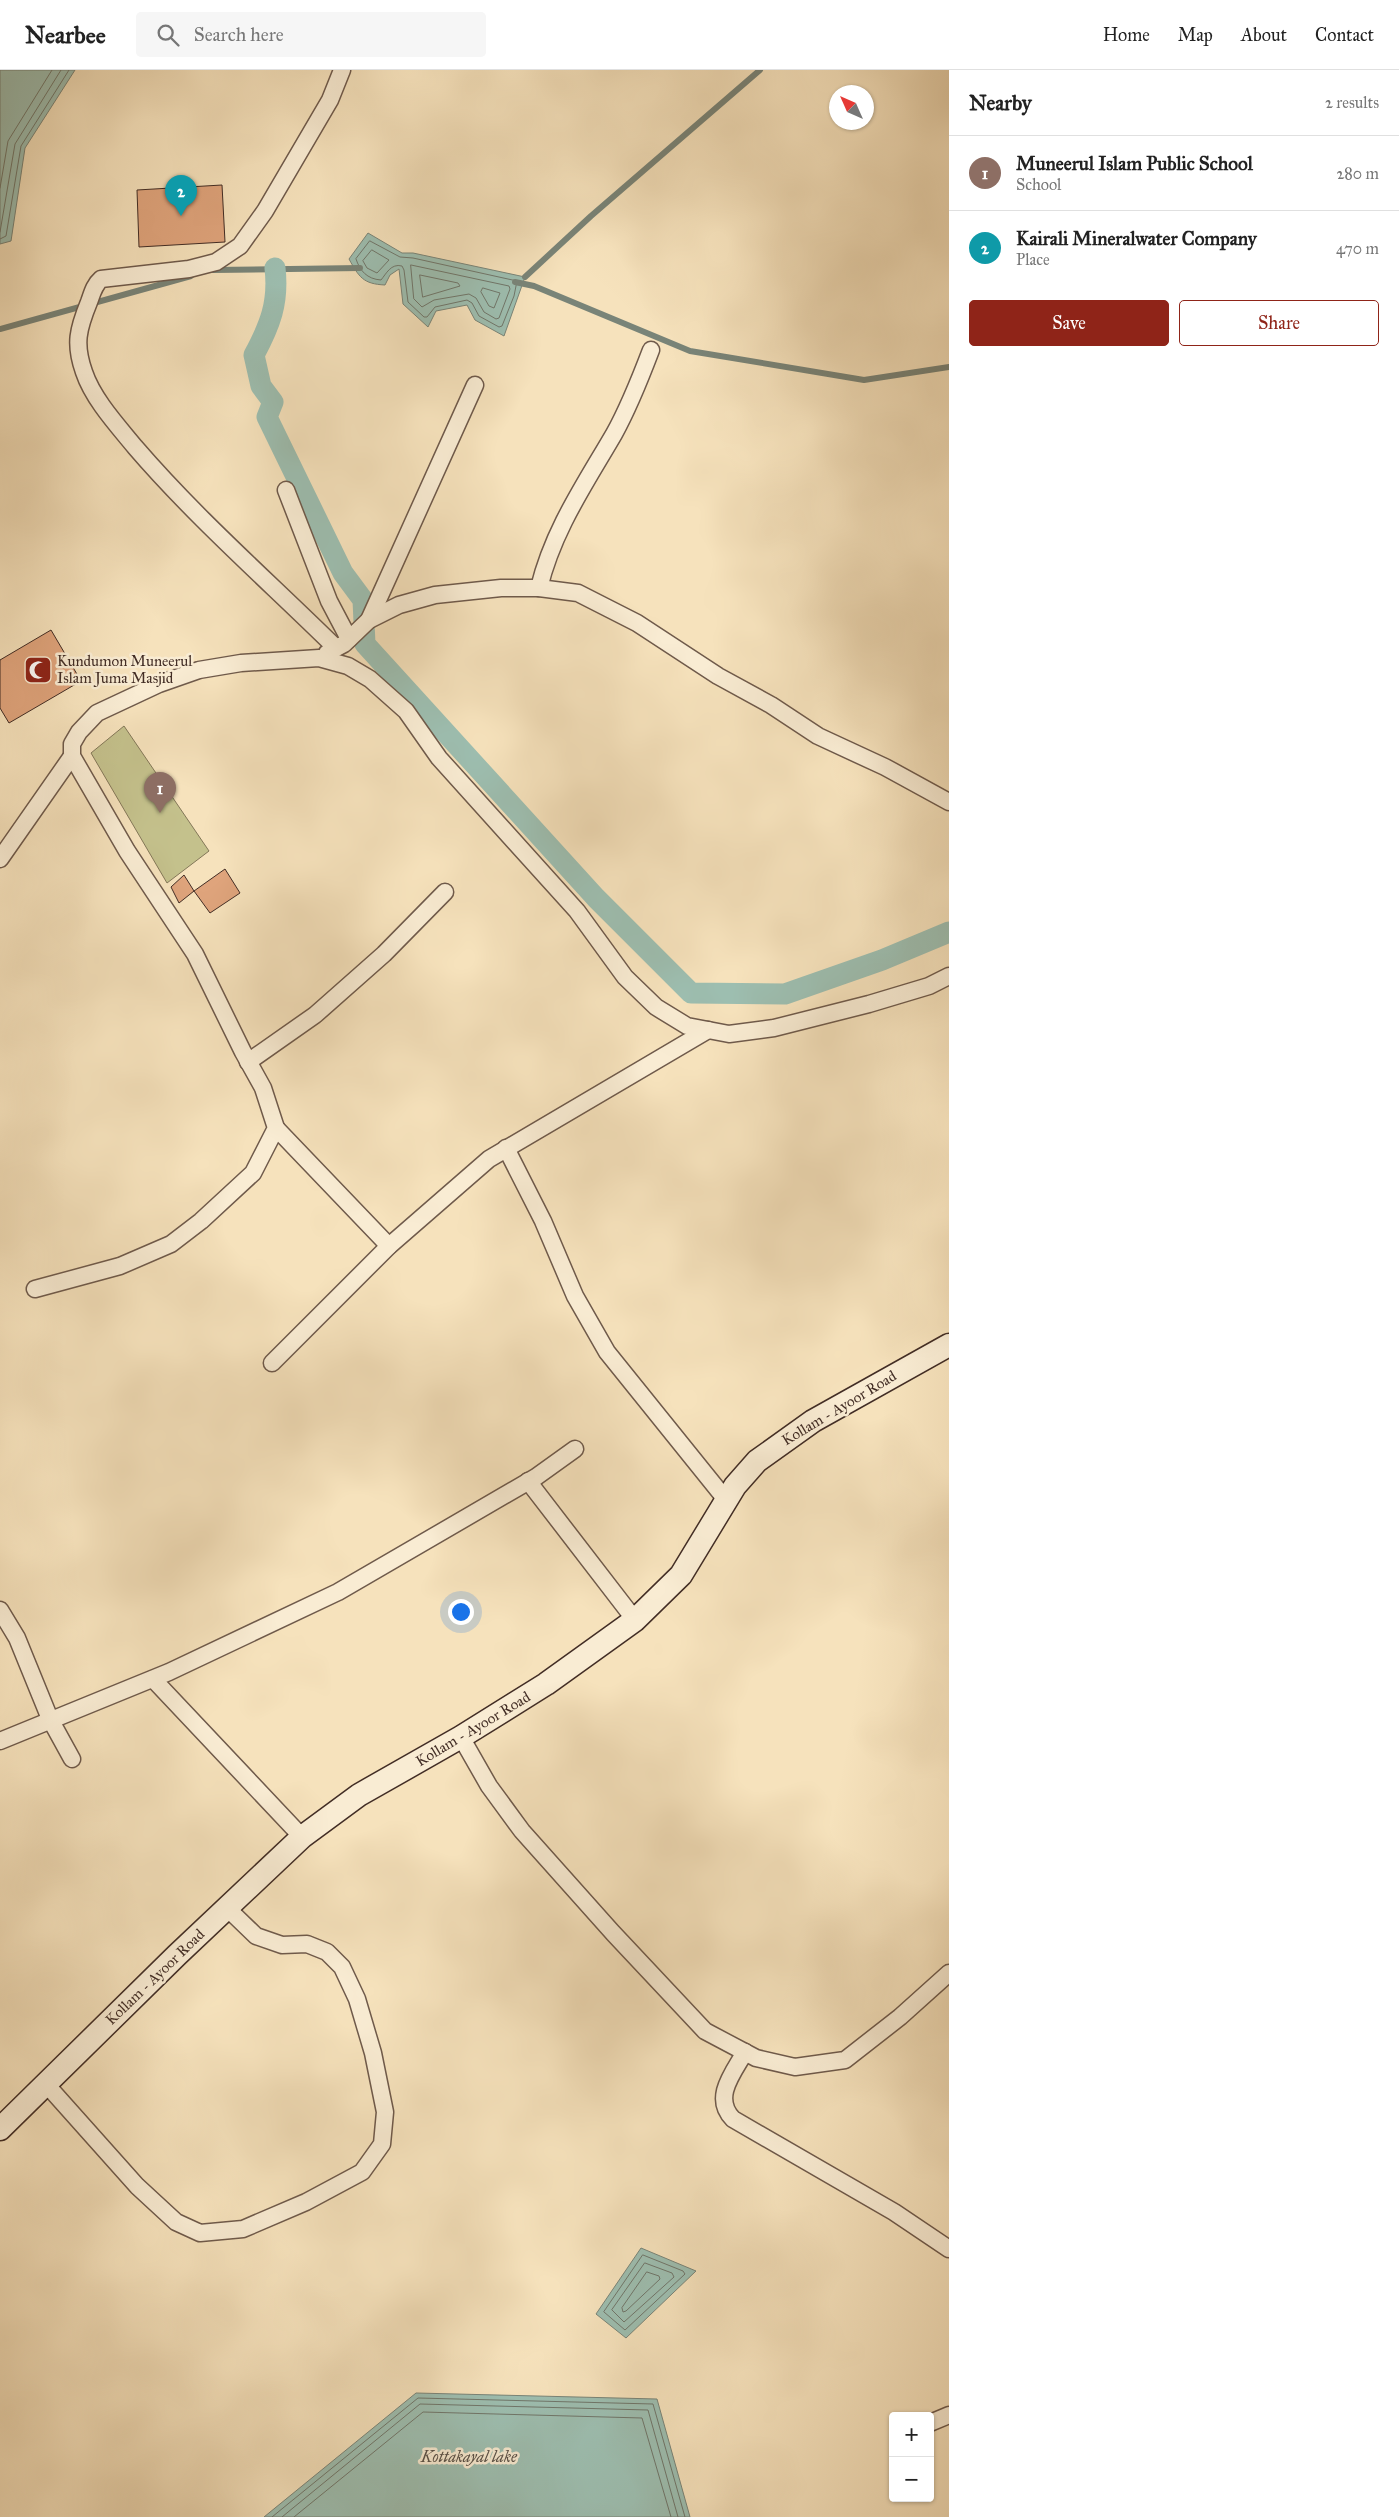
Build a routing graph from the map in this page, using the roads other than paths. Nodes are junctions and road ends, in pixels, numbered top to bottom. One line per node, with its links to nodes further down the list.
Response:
1 (342, 70): 7 (street)
2 (651, 350): 5 (street)
3 (476, 385): 6 (street)
4 (286, 490): 7 (street)
5 (540, 588): 6 (street); 10 (street)
6 (369, 620): 7 (street)
7 (347, 640): 8 (street)
8 (319, 658): 9 (street); 14 (street)
9 (72, 756): 11 (street); 15 (street)
10 (949, 802)
11 (0, 859)
12 (445, 892): 15 (street)
13 (949, 976): 14 (street)
14 (708, 1030): 17 (street)
15 (248, 1062): 16 (street)
16 (276, 1128): 18 (street); 19 (street)
17 (506, 1148): 18 (street); 24 (street)
18 (389, 1246): 21 (street)
19 (35, 1289)
20 (949, 1344): 24 (main road, Kollam - Ayoor Road)
21 (272, 1363)
22 (575, 1449): 23 (street)
23 (528, 1481): 26 (street); 27 (street)
24 (726, 1501): 26 (main road, Kollam - Ayoor Road)
25 (0, 1610): 28 (street)
26 (635, 1620): 29 (main road, Kollam - Ayoor Road)
27 (153, 1679): 28 (street); 32 (street)
28 (50, 1719): 30 (street); 31 (street)
29 (461, 1737): 32 (main road, Kollam - Ayoor Road); 35 (street)
30 (0, 1741)
31 (72, 1759)
32 (302, 1838): 33 (main road, Kollam - Ayoor Road)
33 (227, 1908): 36 (main road, Kollam - Ayoor Road); 36 (street)
34 (949, 1973): 35 (street)
35 (745, 2052): 38 (street)
36 (46, 2084): 37 (main road, Kollam - Ayoor Road)
37 (0, 2129)
38 (949, 2249)
39 (949, 2415): 40 (street)
40 (934, 2421)

